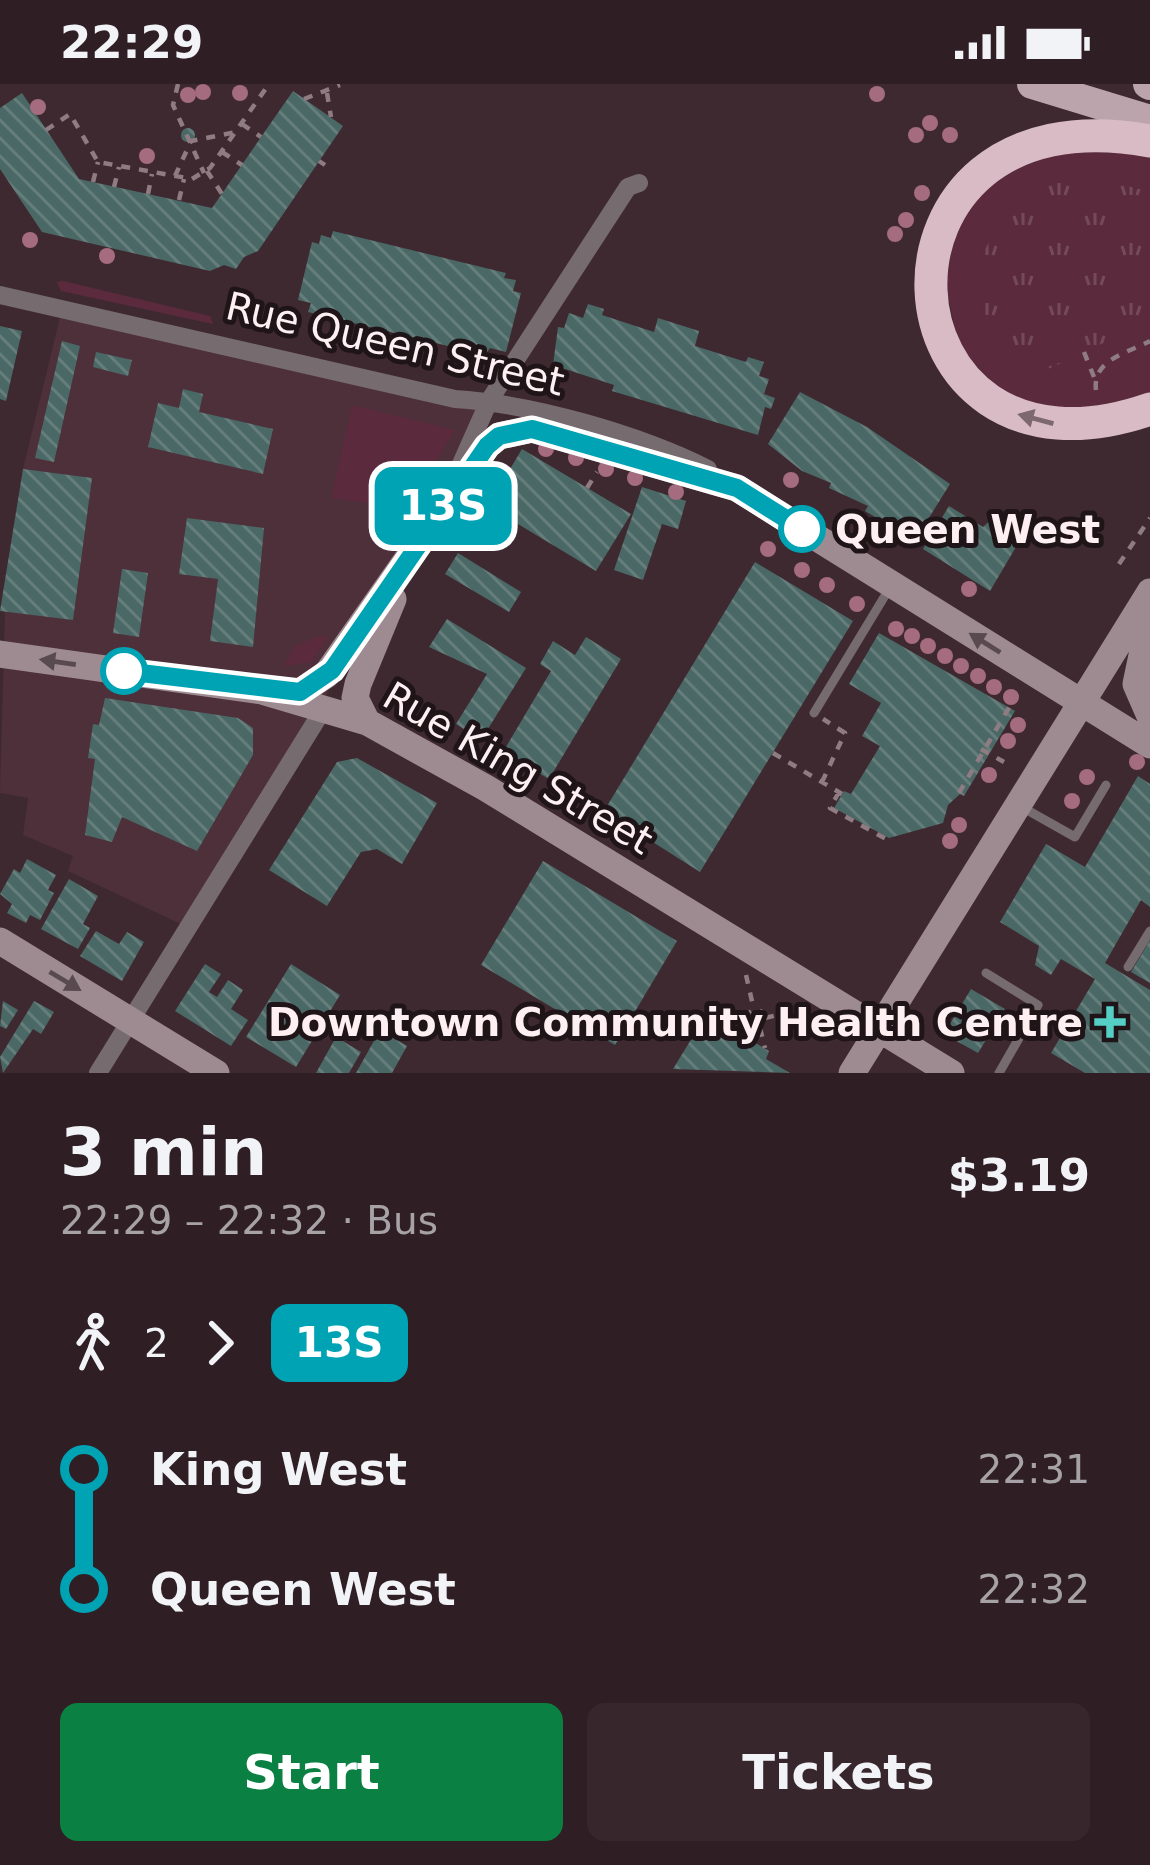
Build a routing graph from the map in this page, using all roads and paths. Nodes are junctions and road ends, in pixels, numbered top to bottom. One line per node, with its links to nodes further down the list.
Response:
1 (178, 84): 13 (path)
2 (268, 84): 9 (path)
3 (1032, 84): 8 (main road)
4 (340, 85): 5 (path)
5 (327, 93): 6 (path); 7 (path)
6 (304, 99)
7 (331, 117)
8 (1150, 120)
9 (242, 124): 11 (path); 12 (path)
10 (46, 130): 16 (path)
11 (236, 132): 13 (path); 15 (path)
12 (261, 137)
13 (191, 141): 19 (path); 21 (path)
14 (1150, 141): 37 (highway, one-way to 14)
15 (222, 152): 17 (path); 19 (path)
16 (98, 162): 18 (path); 23 (path)
17 (242, 165)
18 (119, 167): 20 (path); 25 (path)
19 (206, 172): 22 (path); 27 (path)
20 (152, 174): 21 (path); 26 (path)
21 (175, 177): 22 (path)
22 (184, 179): 28 (path)
23 (93, 182)
24 (639, 183): 35 (street)
25 (114, 187)
26 (148, 194)
27 (222, 194)
28 (179, 200)
29 (0, 280): 31 (street, Rue Queen Street)
30 (0, 295): 31 (street, Rue Queen Street)
31 (28, 301): 35 (street, Rue Queen Street)
32 (1150, 341): 34 (path)
33 (1084, 352): 34 (path)
34 (1094, 377): 36 (path)
35 (489, 401): 40 (street, Rue Queen Street); 41 (street)
36 (1098, 402)
37 (1150, 409)
38 (600, 467): 39 (path)
39 (587, 488)
40 (737, 488): 41 (main road, Rue Queen Street); 45 (main road, Rue Queen Street)
41 (440, 510): 43 (main road)
42 (1150, 518): 44 (path)
43 (411, 556): 49 (main road); 56 (main road)
44 (1119, 564)
45 (892, 585): 52 (main road, Rue Queen Street, one-way to 45); 54 (lane)
46 (1150, 592): 52 (main road)
47 (1150, 617): 55 (main road)
48 (0, 654): 50 (main road, Rue King Street, one-way to 48)
49 (332, 670): 50 (main road); 53 (main road)
50 (257, 690): 53 (main road, Rue King Street)
51 (1017, 694): 58 (path)
52 (1084, 704): 57 (main road, Rue Queen Street); 64 (main road)
53 (324, 707): 56 (main road, Rue King Street); 74 (street)
54 (814, 713): 61 (path)
55 (1150, 716)
56 (367, 722): 77 (main road, Rue King Street)
57 (1150, 745)
58 (983, 750): 60 (path); 63 (path)
59 (773, 753): 61 (path)
60 (1004, 762)
61 (822, 782): 65 (path)
62 (1106, 785): 64 (lane)
63 (959, 793)
64 (1020, 806): 77 (main road)
65 (888, 840)
66 (1150, 932): 68 (lane)
67 (0, 941): 74 (main road, one-way to 74)
68 (1128, 967)
69 (745, 972): 72 (path)
70 (986, 973): 84 (lane)
71 (804, 1009): 73 (path)
72 (754, 1010): 73 (path); 75 (path)
73 (765, 1018): 76 (path)
74 (130, 1021): 80 (street); 81 (main road)
75 (747, 1021): 76 (path); 78 (path)
76 (760, 1028): 79 (path)
77 (880, 1029): 82 (main road); 83 (main road, Rue King Street)
78 (724, 1033)
79 (765, 1048)
80 (98, 1073)
81 (216, 1073)
82 (852, 1073)
83 (951, 1073)
84 (999, 1073)

